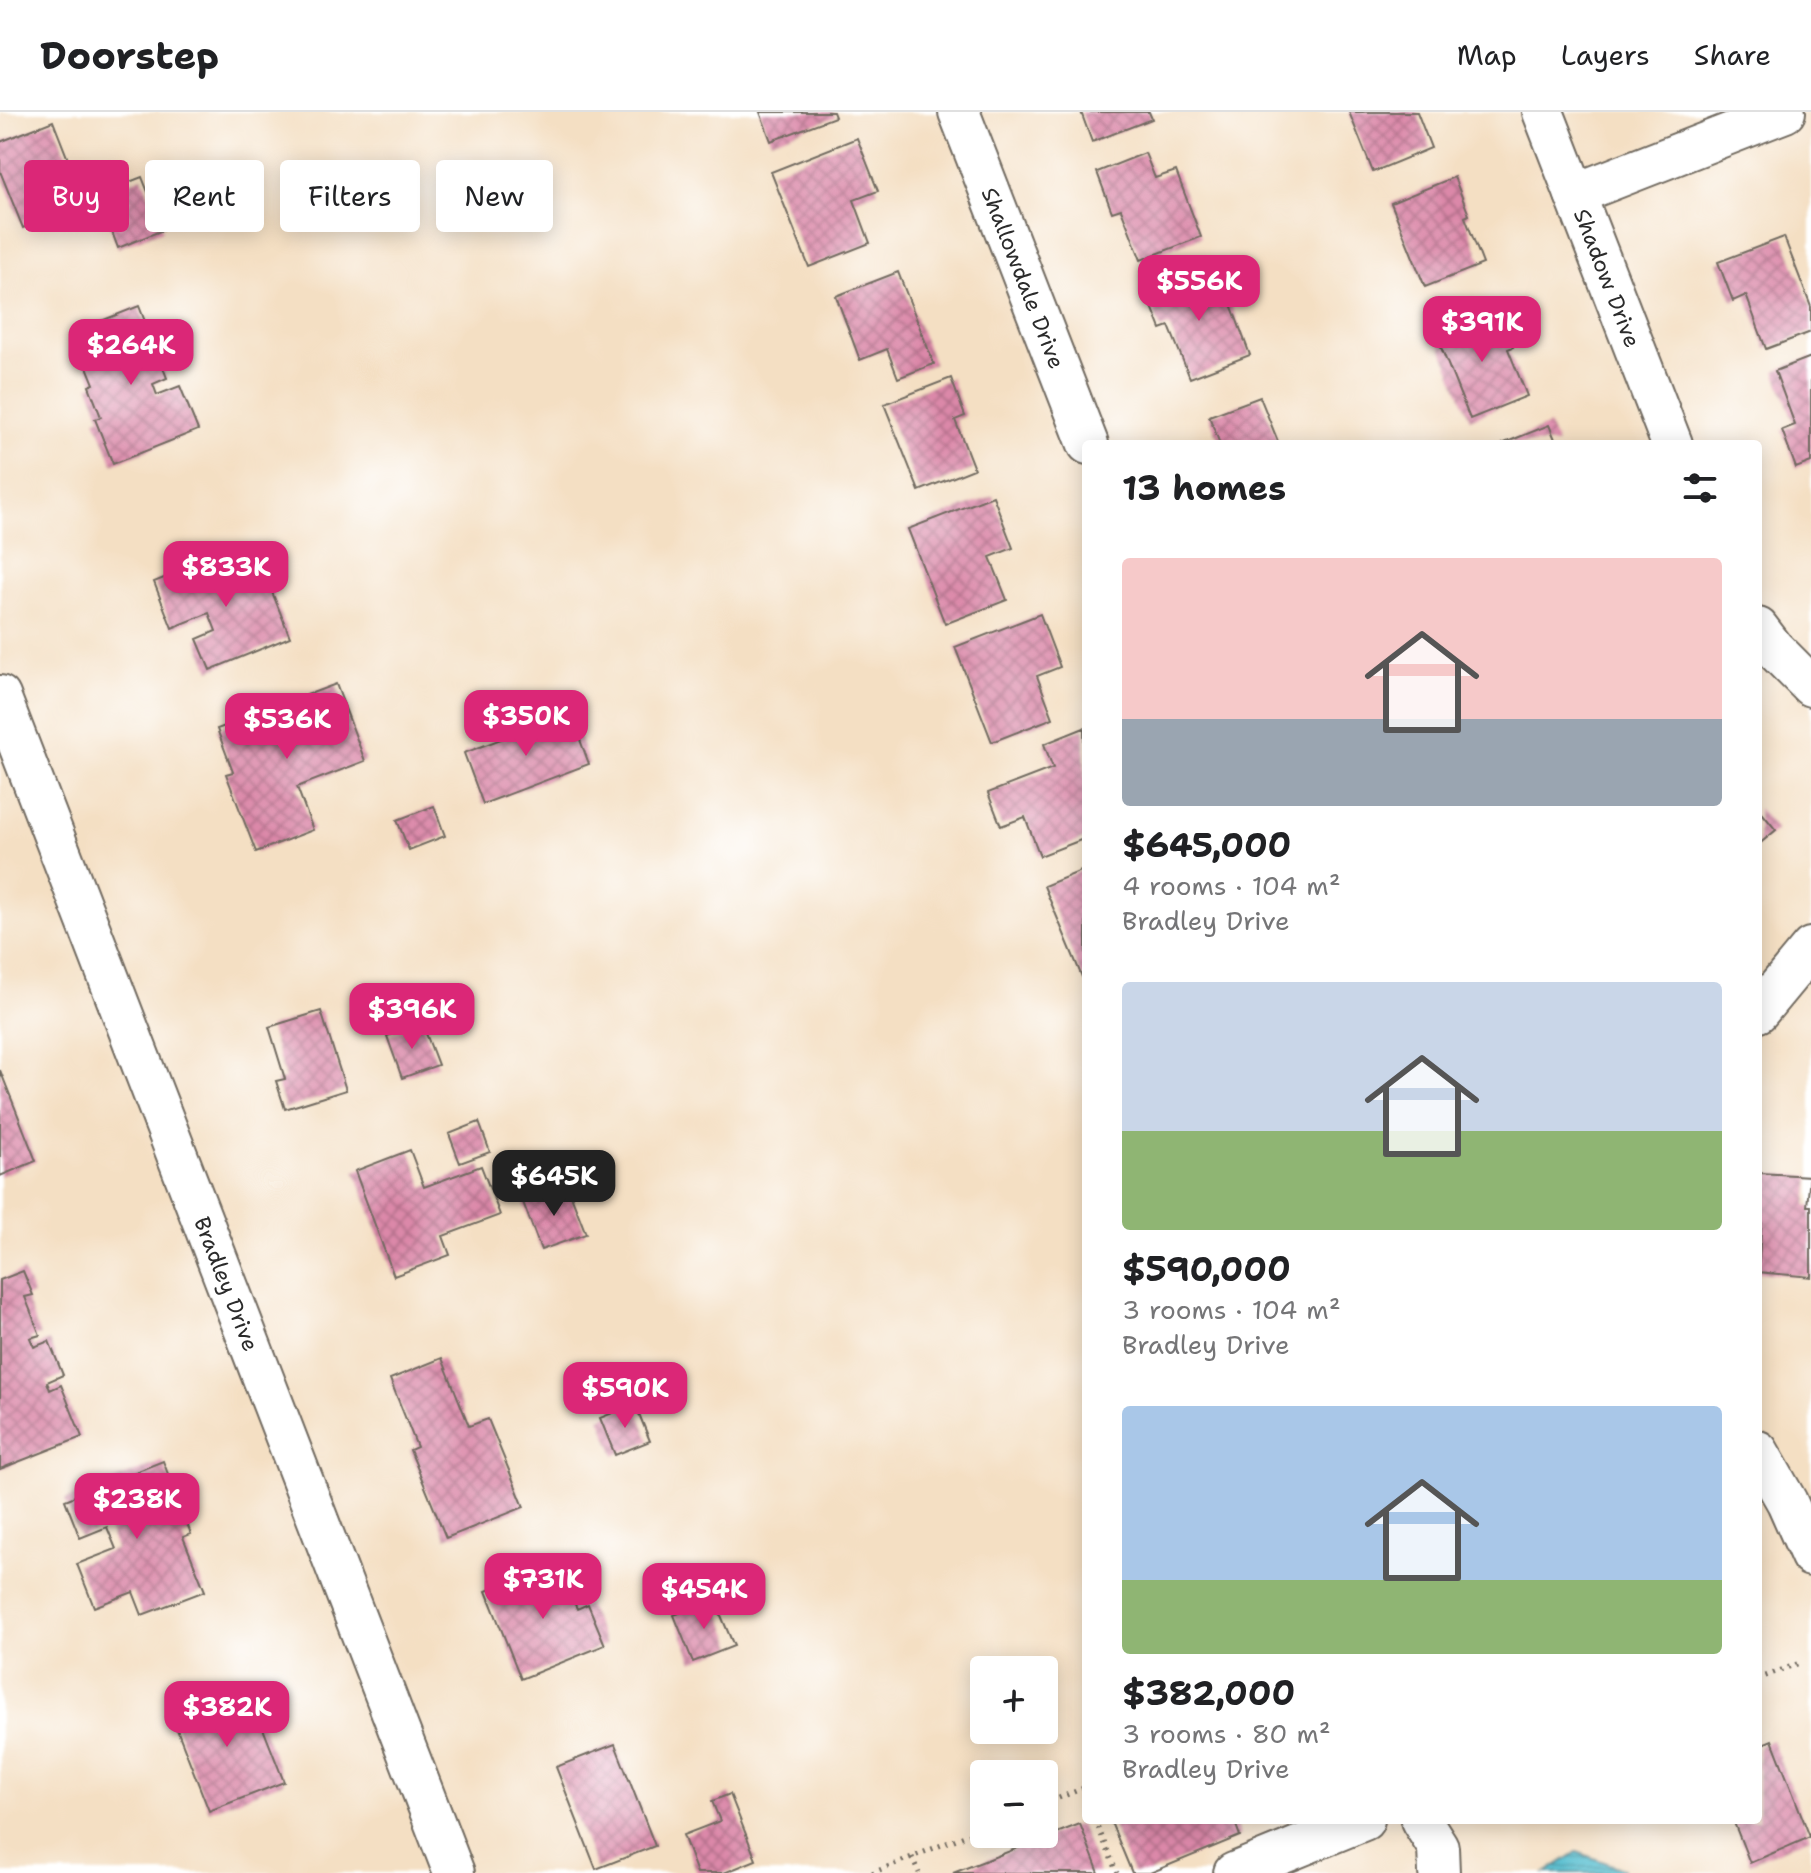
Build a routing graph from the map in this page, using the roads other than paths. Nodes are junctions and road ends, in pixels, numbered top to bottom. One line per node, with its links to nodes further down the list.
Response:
1 (959, 112): 5 (street, Shallowdale Drive)
2 (1543, 112): 4 (street, Shadow Drive)
3 (1785, 112): 4 (street)
4 (1575, 194): 6 (street, Shadow Drive)
5 (1086, 440)
6 (1670, 440)
7 (1762, 633): 8 (street)
8 (1811, 686)
9 (0, 696): 16 (street, Bradley Drive)
10 (1811, 948): 11 (street)
11 (1762, 1007)
12 (1762, 1458): 13 (street)
13 (1811, 1556)
14 (1354, 1824): 17 (street)
15 (1424, 1824): 18 (street)
16 (454, 1873)
17 (1234, 1873)
18 (1439, 1873)

